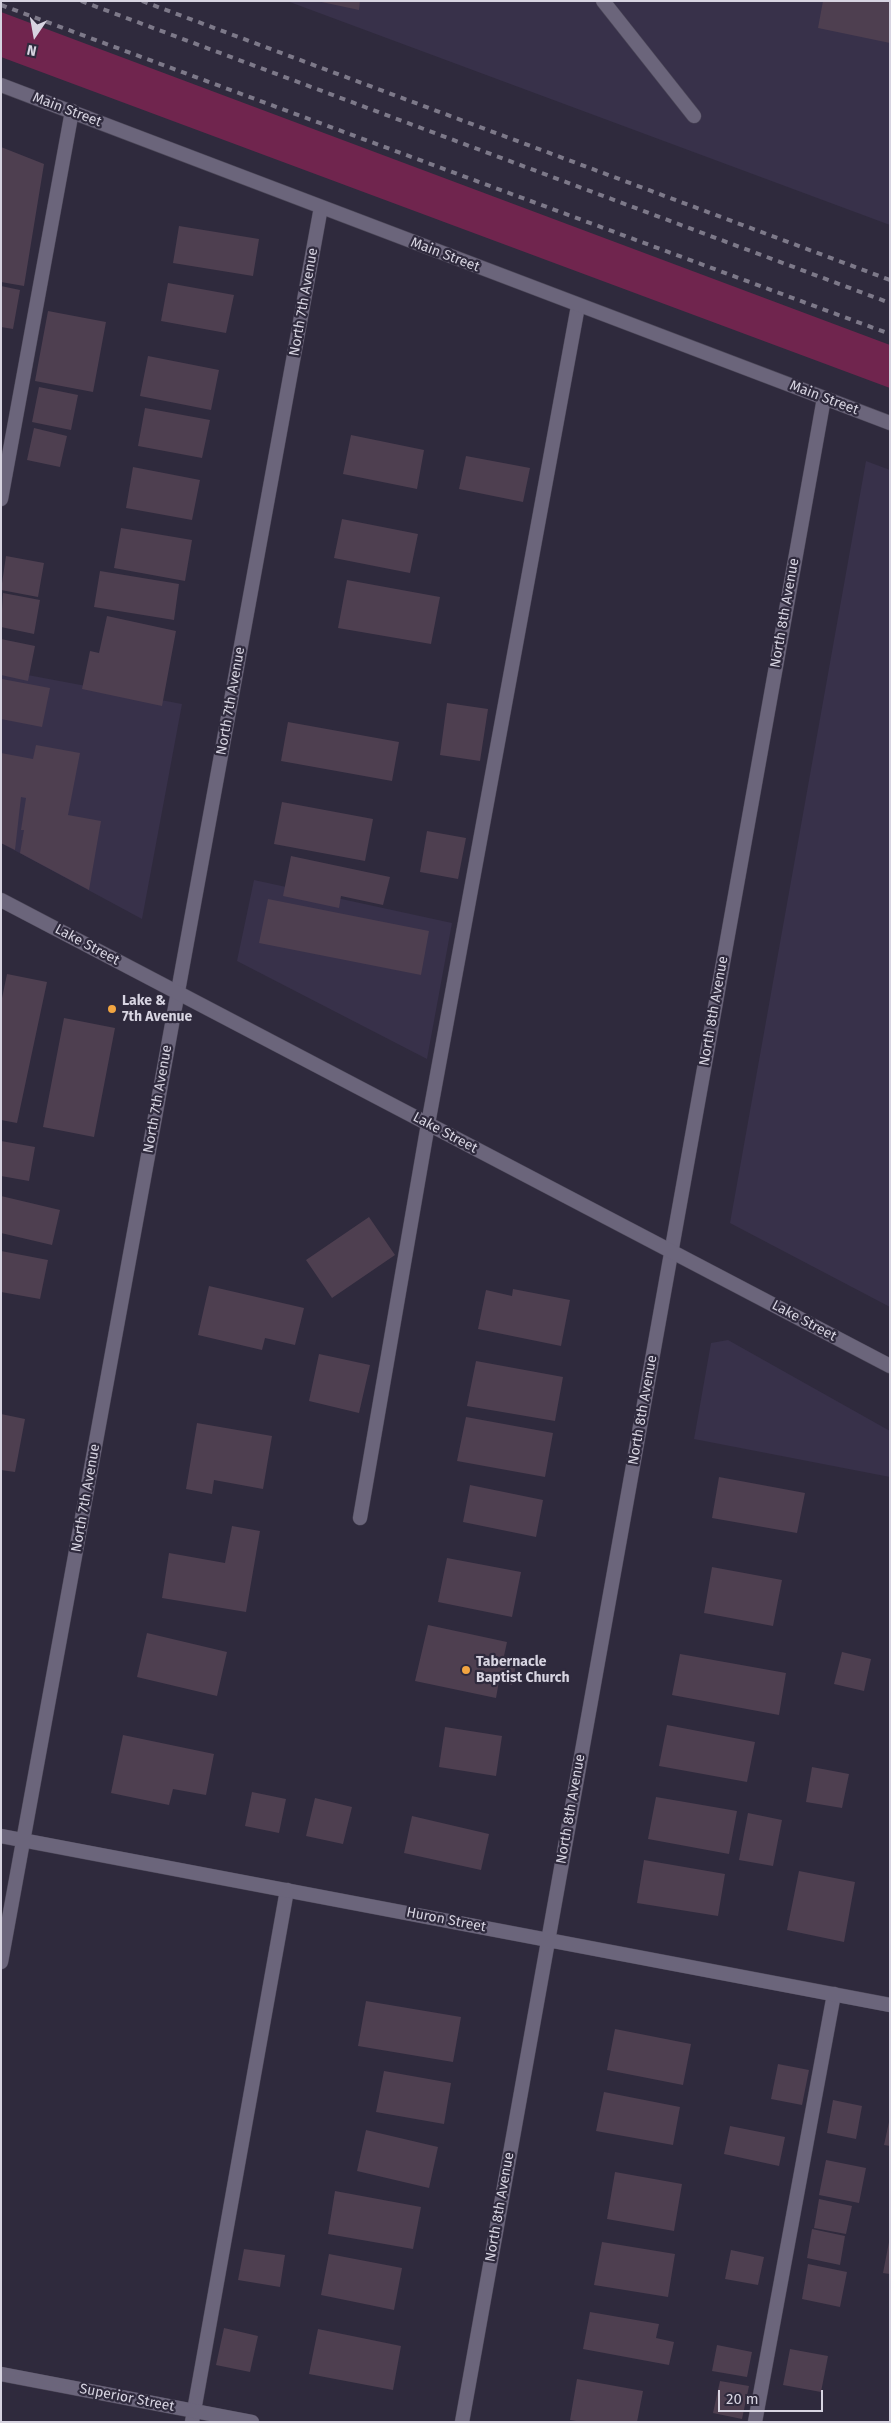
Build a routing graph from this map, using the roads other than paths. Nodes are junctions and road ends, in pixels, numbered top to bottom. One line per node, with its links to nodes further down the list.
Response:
1 (603, 1): 4 (street)
2 (1, 85): 3 (street, Main Street)
3 (72, 112): 5 (street, Main Street); 9 (street)
4 (694, 116)
5 (321, 207): 6 (street, Main Street); 11 (street, North 7th Avenue)
6 (578, 306): 7 (street, Main Street); 12 (street)
7 (824, 398): 8 (street, Main Street); 13 (street, North 8th Avenue)
8 (890, 423)
9 (1, 500)
10 (1, 900): 11 (street, Lake Street)
11 (177, 992): 12 (street, Lake Street); 17 (street, North 7th Avenue)
12 (428, 1124): 13 (street, Lake Street); 15 (street)
13 (671, 1251): 14 (street, Lake Street); 19 (street, North 8th Avenue)
14 (890, 1366)
15 (360, 1518)
16 (1, 1836): 17 (street, Huron Street)
17 (23, 1840): 18 (street, Huron Street); 20 (street, North 7th Avenue)
18 (287, 1890): 19 (street, Huron Street); 24 (street)
19 (548, 1939): 21 (street, Huron Street); 26 (street, North 8th Avenue)
20 (1, 1962)
21 (834, 1994): 22 (street, Huron Street); 27 (street)
22 (890, 2005)
23 (1, 2374): 24 (street, Superior Street)
24 (193, 2416): 25 (street, Superior Street)
25 (252, 2422)
26 (462, 2422)
27 (755, 2422)

